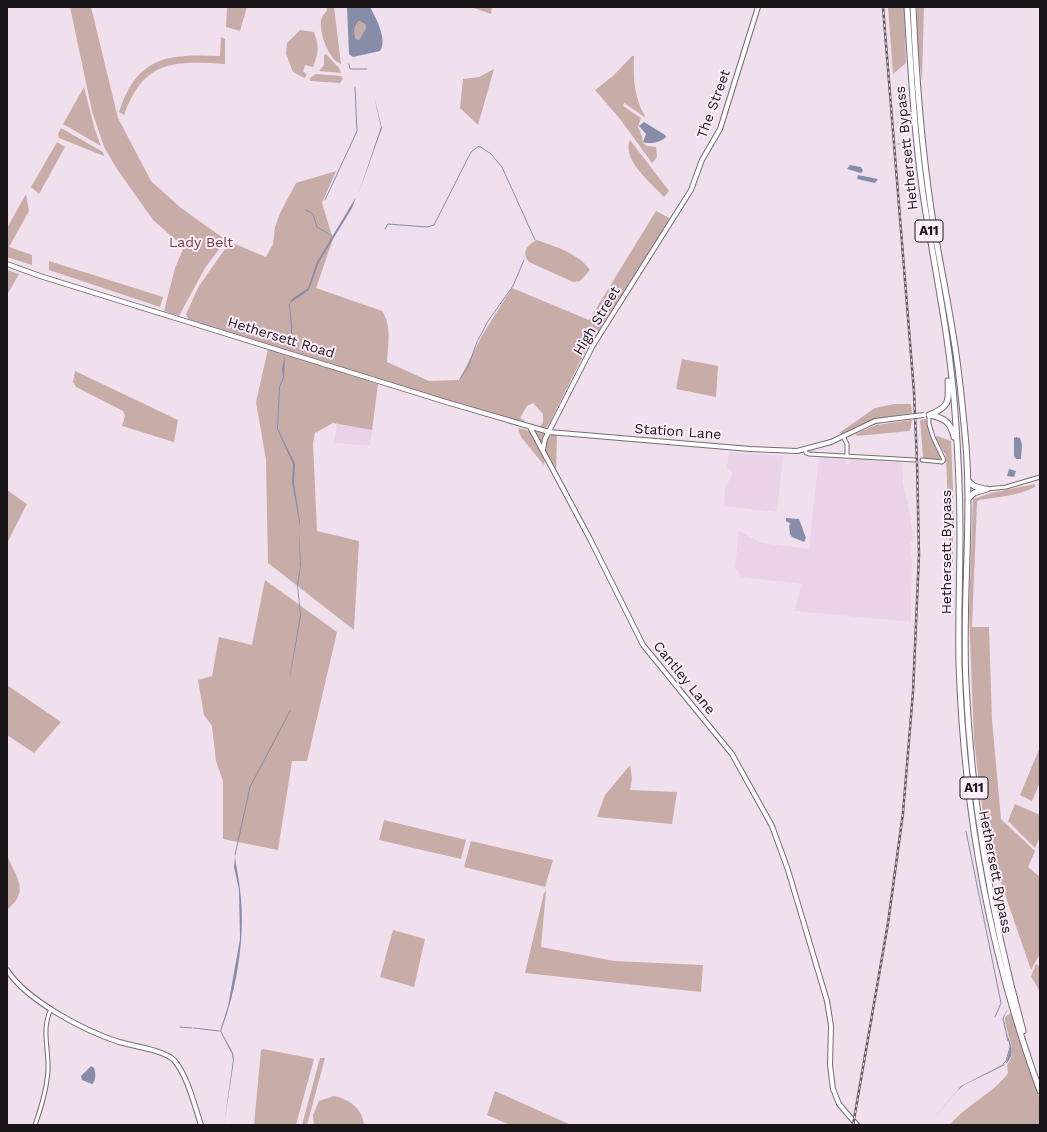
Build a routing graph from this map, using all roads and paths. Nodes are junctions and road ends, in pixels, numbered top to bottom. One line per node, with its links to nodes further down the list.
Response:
1 (758, 7): 4 (street, The Street)
2 (907, 7): 6 (highway, Hethersett Bypass / A11)
3 (913, 7): 18 (highway, Hethersett Bypass / A11)
4 (670, 225): 9 (street, High Street)
5 (7, 264): 8 (street, Hethersett Road)
6 (950, 362): 7 (highway, A11); 14 (highway, Hethersett Bypass / A11)
7 (927, 415): 10 (street, Station Lane, bridge); 14 (highway, A11); 16 (street)
8 (530, 427): 9 (street, Hethersett Road); 11 (street, Cantley Lane)
9 (549, 432): 11 (street); 12 (street, Station Lane)
10 (843, 436): 12 (street, Station Lane); 13 (street)
11 (543, 450): 27 (street, Cantley Lane)
12 (805, 450): 13 (street, Station Lane)
13 (848, 455): 15 (street, Station Lane)
14 (958, 455): 24 (highway, Hethersett Bypass / A11)
15 (915, 460)
16 (922, 460)
17 (1040, 477): 19 (street)
18 (968, 481): 19 (highway); 20 (highway, Hethersett Bypass / A11)
19 (987, 489): 20 (highway)
20 (968, 498): 23 (highway, Hethersett Bypass / A11)
21 (7, 970): 22 (street)
22 (51, 1009): 25 (street); 26 (street)
23 (1040, 1083)
24 (1040, 1091)
25 (36, 1125)
26 (201, 1125)
27 (857, 1125)

